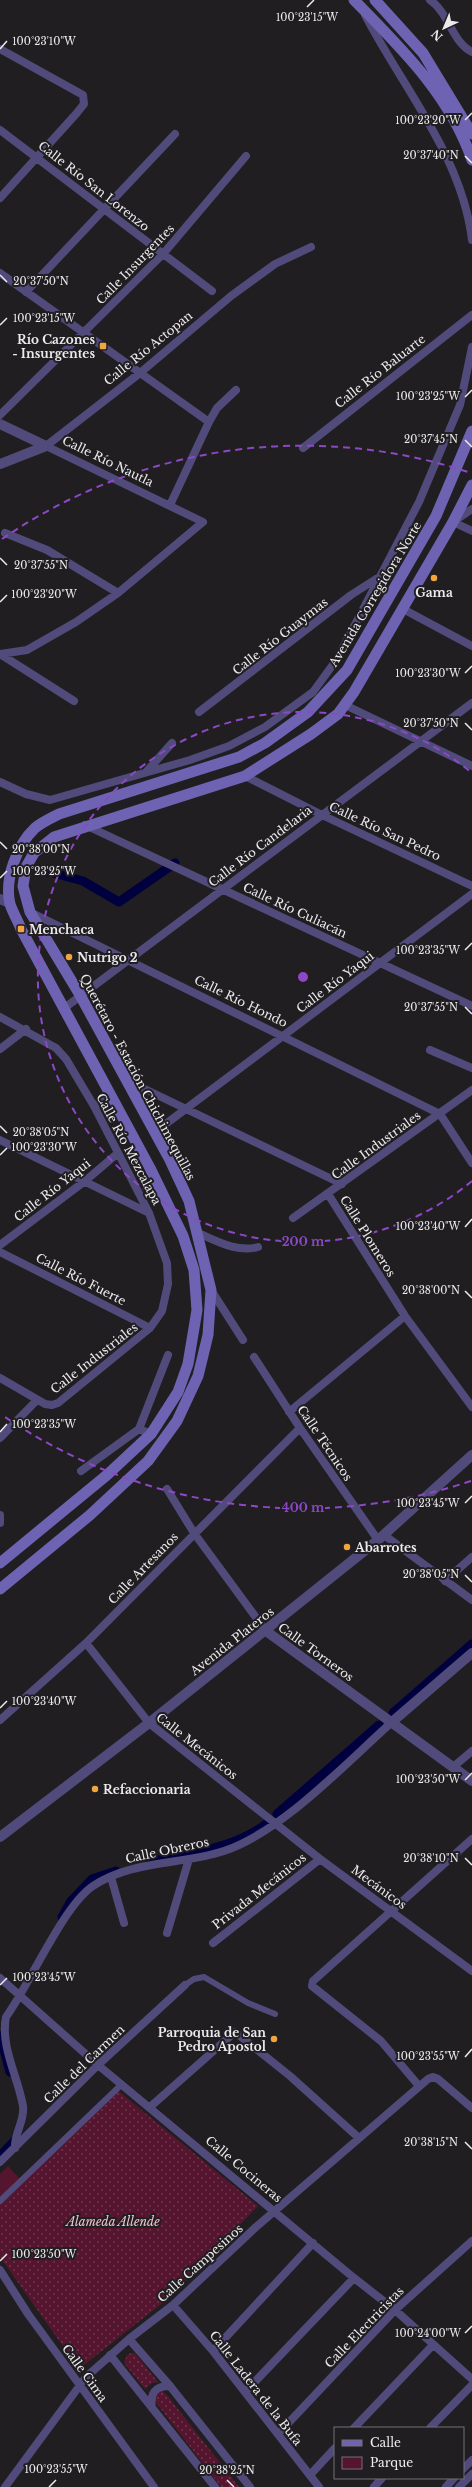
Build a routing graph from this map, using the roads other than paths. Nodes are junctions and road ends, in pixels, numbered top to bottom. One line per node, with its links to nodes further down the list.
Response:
1 (375, 0): 8 (main road)
2 (430, 0): 5 (street)
3 (358, 4): 11 (main road); 14 (street)
4 (0, 49): 10 (street)
5 (472, 52)
6 (0, 130): 10 (street, Calle Río San Lorenzo)
7 (175, 134): 13 (street)
8 (472, 134)
9 (246, 156): 16 (street, Calle Insurgentes)
10 (38, 158): 12 (street); 13 (street, Calle Río San Lorenzo)
11 (472, 160)
12 (0, 198)
13 (103, 209): 16 (street, Calle Río San Lorenzo); 19 (street)
14 (472, 240)
15 (311, 247): 23 (street, Calle Río Actopan)
16 (163, 254): 18 (street, Calle Río San Lorenzo); 21 (street, Calle Insurgentes)
17 (0, 273): 19 (street)
18 (212, 291)
19 (26, 292): 21 (street)
20 (472, 315): 30 (street, Calle Río Baluarte)
21 (84, 333): 23 (street); 25 (street, Calle Insurgentes)
22 (472, 347): 38 (street)
23 (140, 373): 26 (street); 29 (street, Calle Río Actopan)
24 (236, 390): 26 (street)
25 (0, 415)
26 (209, 422): 33 (street)
27 (0, 424): 29 (street, Calle Río Nautla)
28 (472, 431): 48 (main road, Avenida Corregidora Norte)
29 (46, 446): 31 (street, Calle Río Actopan); 33 (street, Calle Río Nautla)
30 (303, 448)
31 (0, 464)
32 (472, 485): 35 (main road)
33 (170, 505): 39 (street, Calle Río Nautla)
34 (472, 509): 35 (street)
35 (453, 522): 36 (street); 40 (main road)
36 (472, 531)
37 (5, 533): 39 (street)
38 (377, 579): 46 (street, Calle Río Guaymas); 47 (street)
39 (118, 593): 42 (street)
40 (403, 608): 41 (street); 45 (main road)
41 (472, 646)
42 (0, 654): 43 (street)
43 (74, 701)
44 (472, 703): 49 (street, Calle Río Candelaria)
45 (345, 705): 49 (street); 55 (main road)
46 (199, 712)
47 (265, 727): 48 (street); 51 (street)
48 (278, 734): 52 (main road, Avenida Corregidora Norte)
49 (419, 741): 53 (street); 57 (street, Calle Río Candelaria)
50 (172, 743): 54 (street)
51 (229, 746): 52 (street); 54 (street)
52 (232, 760): 62 (main road, Avenida Corregidora Norte)
53 (472, 766)
54 (147, 771): 56 (street)
55 (245, 776): 57 (street, Calle Río San Pedro); 58 (main road, Querétaro - Estación Chichimequillas)
56 (0, 782)
57 (322, 815): 59 (street, Calle Río San Pedro); 60 (street, Calle Río Candelaria)
58 (85, 825): 60 (street, Calle Río Culiacán); 63 (main road, Querétaro - Estación Chichimequillas)
59 (472, 886)
60 (222, 889): 64 (street, Calle Río Candelaria); 65 (street, Calle Río Culiacán)
61 (472, 894): 65 (street, Calle Río Yaqui)
62 (5, 901): 68 (main road)
63 (30, 912): 64 (street, Calle Río Hondo); 66 (main road, Querétaro - Estación Chichimequillas)
64 (126, 960): 66 (street, Calle Río Candelaria); 71 (street, Calle Río Hondo)
65 (380, 963): 67 (street, Calle Río Culiacán); 71 (street, Calle Río Yaqui)
66 (80, 996): 68 (street, Calle Río Candelaria); 75 (main road, Querétaro - Estación Chichimequillas)
67 (472, 1006)
68 (63, 1009): 77 (main road)
69 (0, 1017): 70 (street, Calle Río Mezcalapa)
70 (26, 1029): 72 (street); 78 (street, Calle Río Mezcalapa)
71 (283, 1036): 79 (street, Calle Río Yaqui); 80 (street, Calle Río Hondo)
72 (0, 1049)
73 (430, 1050): 74 (street)
74 (472, 1068)
75 (126, 1080): 79 (street); 81 (main road, Querétaro - Estación Chichimequillas)
76 (472, 1090): 80 (street, Calle Industriales)
77 (111, 1097): 78 (street); 106 (main road)
78 (94, 1106): 83 (street, Calle Río Mezcalapa)
79 (185, 1107): 81 (street, Calle Río Yaqui); 86 (street)
80 (440, 1114): 84 (street); 86 (street, Calle Industriales)
81 (155, 1132): 90 (main road, Querétaro - Estación Chichimequillas)
82 (0, 1140): 85 (street)
83 (118, 1153): 85 (street, Calle Río Yaqui); 88 (street, Calle Río Mezcalapa)
84 (472, 1163)
85 (85, 1181): 88 (street); 91 (street, Calle Río Yaqui)
86 (342, 1184): 87 (street, Calle Industriales)
87 (328, 1194): 89 (street, Calle Industriales); 95 (street, Calle Plomeros)
88 (149, 1213): 96 (street, Calle Río Mezcalapa)
89 (293, 1218)
90 (198, 1233): 92 (street); 94 (main road, Querétaro - Estación Chichimequillas)
91 (0, 1245)
92 (258, 1247)
93 (0, 1252): 96 (street, Calle Río Fuerte)
94 (211, 1290): 97 (street); 118 (main road, Querétaro - Estación Chichimequillas)
95 (405, 1316): 102 (street, Calle Plomeros); 103 (street)
96 (150, 1328): 101 (street, Calle Industriales)
97 (243, 1340)
98 (168, 1355): 105 (street)
99 (254, 1357): 103 (street, Calle Técnicos)
100 (0, 1378): 101 (street)
101 (37, 1400): 107 (street, Calle Industriales)
102 (472, 1407)
103 (289, 1412): 104 (street, Calle Técnicos)
104 (300, 1428): 113 (street, Calle Artesanos); 114 (street, Calle Técnicos)
105 (139, 1429): 106 (street); 109 (street)
106 (151, 1434): 116 (main road)
107 (0, 1438)
108 (472, 1455): 114 (street, Avenida Plateros)
109 (81, 1471)
110 (167, 1489): 113 (street, Calle Torneros)
111 (0, 1515): 112 (street)
112 (0, 1523)
113 (194, 1533): 120 (street, Calle Torneros); 121 (street, Calle Artesanos)
114 (381, 1538): 117 (street, Calle Técnicos); 120 (street, Avenida Plateros)
115 (472, 1557): 117 (street)
116 (0, 1563)
117 (445, 1581): 119 (street, Calle Técnicos)
118 (0, 1589)
119 (472, 1600)
120 (266, 1631): 124 (street, Calle Torneros); 125 (street, Avenida Plateros)
121 (86, 1643): 123 (street, Calle Artesanos); 125 (street, Calle Mecánicos)
122 (472, 1653): 124 (street, Calle Obreros)
123 (0, 1720)
124 (392, 1722): 127 (street, Calle Torneros); 129 (street, Calle Obreros)
125 (149, 1723): 129 (street, Calle Mecánicos); 130 (street, Avenida Plateros)
126 (472, 1751): 127 (street)
127 (453, 1767): 128 (street, Calle Torneros)
128 (472, 1781)
129 (275, 1822): 132 (street, Calle Obreros); 133 (street, Mecánicos)
130 (0, 1837)
131 (472, 1839): 135 (street)
132 (189, 1859): 134 (street, Calle Obreros); 137 (street)
133 (320, 1859): 135 (street, Mecánicos); 138 (street, Privada Mecánicos)
134 (110, 1877): 136 (street); 142 (street, Calle Obreros)
135 (391, 1911): 139 (street, Mecánicos); 146 (street)
136 (124, 1924)
137 (167, 1933)
138 (213, 1943)
139 (472, 1971)
140 (0, 1978): 142 (street, Calle Cocineras)
141 (185, 1985): 143 (street); 144 (street, Calle del Carmen)
142 (21, 1996): 144 (street, Calle Cocineras); 150 (street, Calle Obreros)
143 (275, 2014)
144 (98, 2065): 145 (street, Calle Cocineras); 150 (street, Calle del Carmen)
145 (122, 2084): 147 (street, Calle Cocineras); 152 (street)
146 (419, 2086): 148 (street, Calle Campesinos); 149 (street, Calle Campesinos)
147 (150, 2107): 149 (street); 153 (street, Calle Cocineras)
148 (472, 2108)
149 (359, 2138): 153 (street, Calle Campesinos)
150 (15, 2148): 151 (street, Calle del Carmen)
151 (0, 2162)
152 (0, 2201)
153 (275, 2211): 155 (street, Calle Cocineras); 158 (street, Calle Campesinos)
154 (472, 2241): 159 (street, Calle Electricistas)
155 (313, 2243): 157 (street, Calle Cocineras); 162 (street)
156 (0, 2270): 165 (street, Calle Cima)
157 (354, 2278): 159 (street, Calle Cocineras); 168 (street)
158 (173, 2305): 160 (street, Calle Campesinos); 162 (street, Calle Ladera de la Bufa)
159 (395, 2310): 161 (street, Calle Cocineras); 172 (street, Calle Electricistas)
160 (129, 2338): 163 (street, Calle Campesinos); 167 (street)
161 (433, 2345): 164 (street, Calle Cocineras); 170 (street)
162 (213, 2351): 168 (street, Calle Ladera de la Bufa)
163 (110, 2355): 165 (street, Calle Campesinos); 169 (street)
164 (472, 2379)
165 (79, 2385): 180 (street, Calle Campesinos); 181 (street, Calle Cima)
166 (472, 2385): 171 (street)
167 (170, 2386): 169 (street); 183 (street)
168 (245, 2392): 172 (street, Calle Ladera de la Bufa)
169 (152, 2408): 182 (street)
170 (355, 2427)
171 (431, 2427)
172 (278, 2434): 177 (street, Calle Ladera de la Bufa)
173 (334, 2449): 177 (street)
174 (472, 2460): 175 (street)
175 (464, 2468)
176 (472, 2474): 187 (street)
177 (310, 2475): 184 (street, Calle Ladera de la Bufa)
178 (381, 2479): 185 (street)
179 (453, 2479): 186 (street)
180 (5, 2487)
181 (154, 2487)
182 (215, 2487)
183 (250, 2487)
184 (319, 2487)
185 (374, 2487)
186 (446, 2487)
187 (459, 2487)

